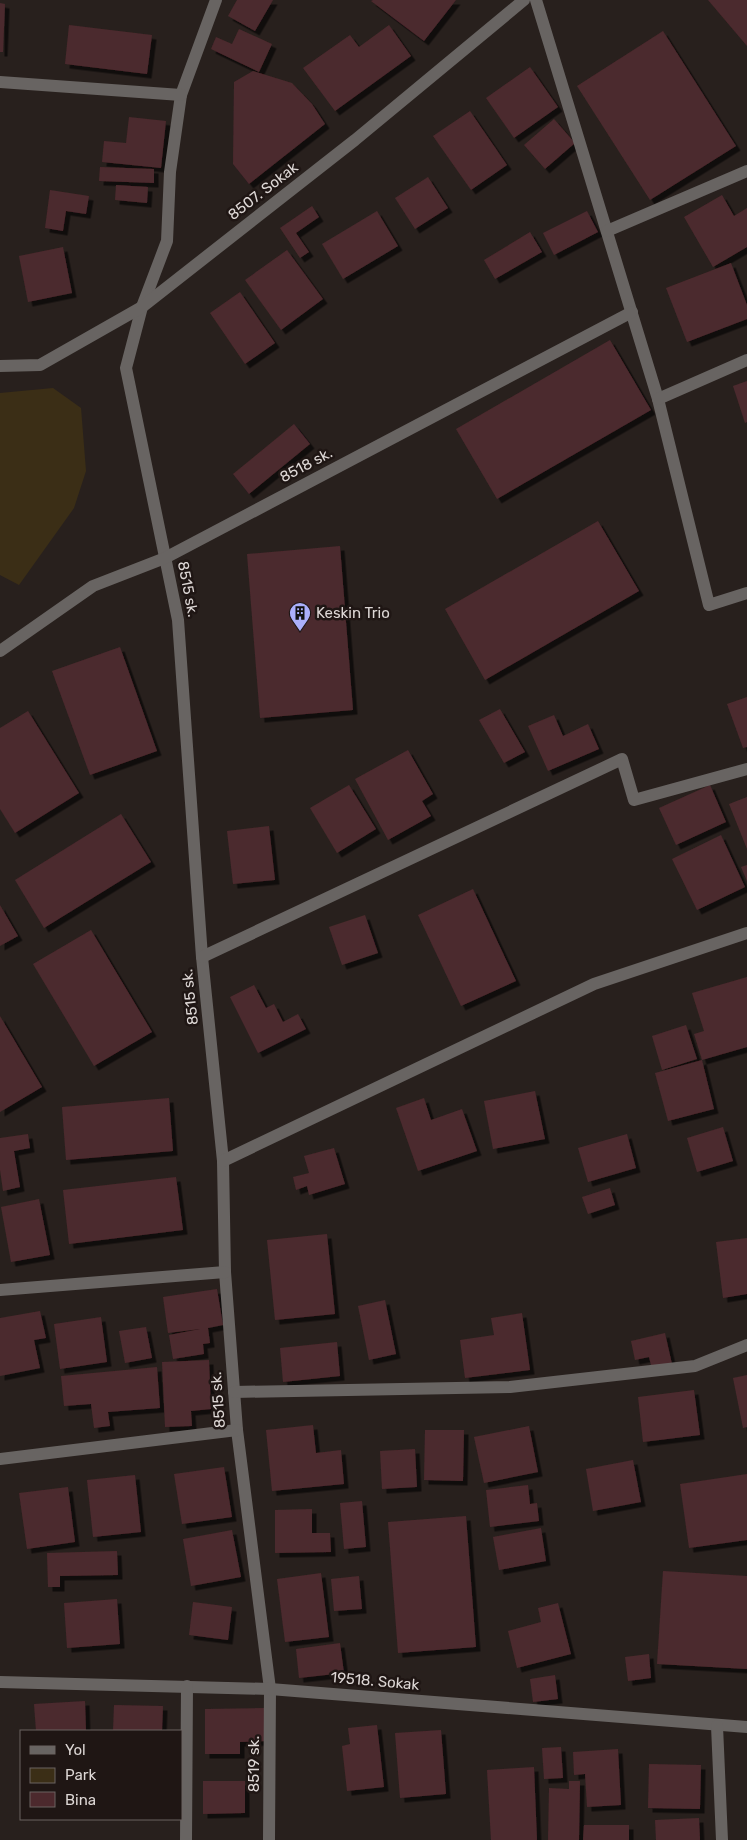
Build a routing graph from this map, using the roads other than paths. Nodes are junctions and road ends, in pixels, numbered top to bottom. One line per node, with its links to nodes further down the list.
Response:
1 (216, 0): 5 (street, 8515 sk.)
2 (524, 0): 8 (street, 8507. Sokak)
3 (536, 0): 7 (street)
4 (0, 82): 5 (street)
5 (181, 95): 8 (street, 8515 sk.)
6 (747, 171): 7 (street)
7 (607, 231): 9 (street)
8 (142, 306): 11 (street, 8507. Sokak); 13 (street, 8515 sk.)
9 (632, 312): 12 (street); 13 (street, 8518 sk.)
10 (747, 360): 12 (street)
11 (0, 366)
12 (658, 399): 14 (street)
13 (165, 558): 15 (street, 8518 sk.); 18 (street, 8515 sk.)
14 (747, 593)
15 (0, 651)
16 (747, 769): 18 (street)
17 (747, 933): 19 (street)
18 (202, 957): 19 (street, 8515 sk.)
19 (223, 1161): 20 (street, 8515 sk.)
20 (225, 1272): 21 (street); 23 (street, 8515 sk.)
21 (0, 1290)
22 (747, 1344): 23 (street)
23 (234, 1392): 24 (street, 8515 sk.)
24 (237, 1430): 25 (street); 28 (street, 8515 sk.)
25 (0, 1459)
26 (0, 1682): 27 (street, 19518. Sokak)
27 (187, 1686): 28 (street, 19518. Sokak); 31 (street)
28 (270, 1689): 29 (street, 19518. Sokak); 32 (street, 8519 sk.)
29 (716, 1726): 30 (street, 19518. Sokak); 33 (street)
30 (747, 1727)
31 (186, 1840)
32 (269, 1840)
33 (722, 1840)

